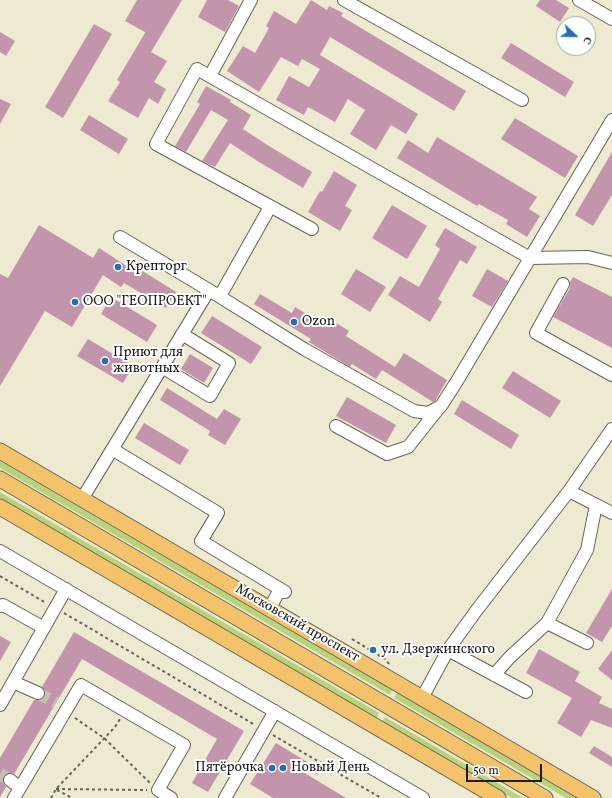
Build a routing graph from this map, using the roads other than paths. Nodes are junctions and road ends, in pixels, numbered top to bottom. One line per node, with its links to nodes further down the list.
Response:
1 (251, 0): 5 (street)
2 (344, 0): 6 (street)
3 (579, 0): 4 (street)
4 (612, 19)
5 (210, 76): 8 (street); 11 (street)
6 (522, 100)
7 (612, 120): 11 (street)
8 (270, 207): 9 (street); 15 (street)
9 (312, 229)
10 (120, 237): 14 (street)
11 (530, 258): 12 (street); 19 (street)
12 (612, 263)
13 (563, 284): 18 (street)
14 (209, 290): 15 (street); 16 (street)
15 (220, 296): 19 (street)
16 (182, 334): 17 (street); 17 (street)
17 (162, 367): 22 (street)
18 (612, 374)
19 (441, 406): 20 (street)
20 (336, 426)
21 (612, 429): 25 (street)
22 (112, 449): 26 (street); 33 (street)
23 (0, 451): 26 (main road, Московский проспект)
24 (0, 479): 51 (main road, Московский проспект)
25 (569, 491): 27 (street); 37 (street)
26 (82, 499): 33 (main road, Московский проспект)
27 (596, 505): 29 (street); 34 (street)
28 (0, 507): 50 (main road)
29 (612, 513)
30 (0, 551): 31 (street)
31 (66, 590): 35 (street); 44 (street)
32 (0, 606): 35 (street)
33 (270, 608): 42 (main road, Московский проспект)
34 (547, 623): 36 (street); 38 (street)
35 (44, 628): 39 (street)
36 (587, 643)
37 (448, 650): 38 (street); 42 (street)
38 (494, 675): 40 (street)
39 (8, 683): 41 (street); 43 (street)
40 (526, 692)
41 (38, 693)
42 (422, 698): 52 (main road, Московский проспект)
43 (0, 705)
44 (275, 711): 48 (street); 49 (street)
45 (10, 780): 46 (street)
46 (17, 793): 47 (street)
47 (171, 798)
48 (225, 798)
49 (423, 798)
50 (498, 798)
51 (545, 798)
52 (593, 798)

